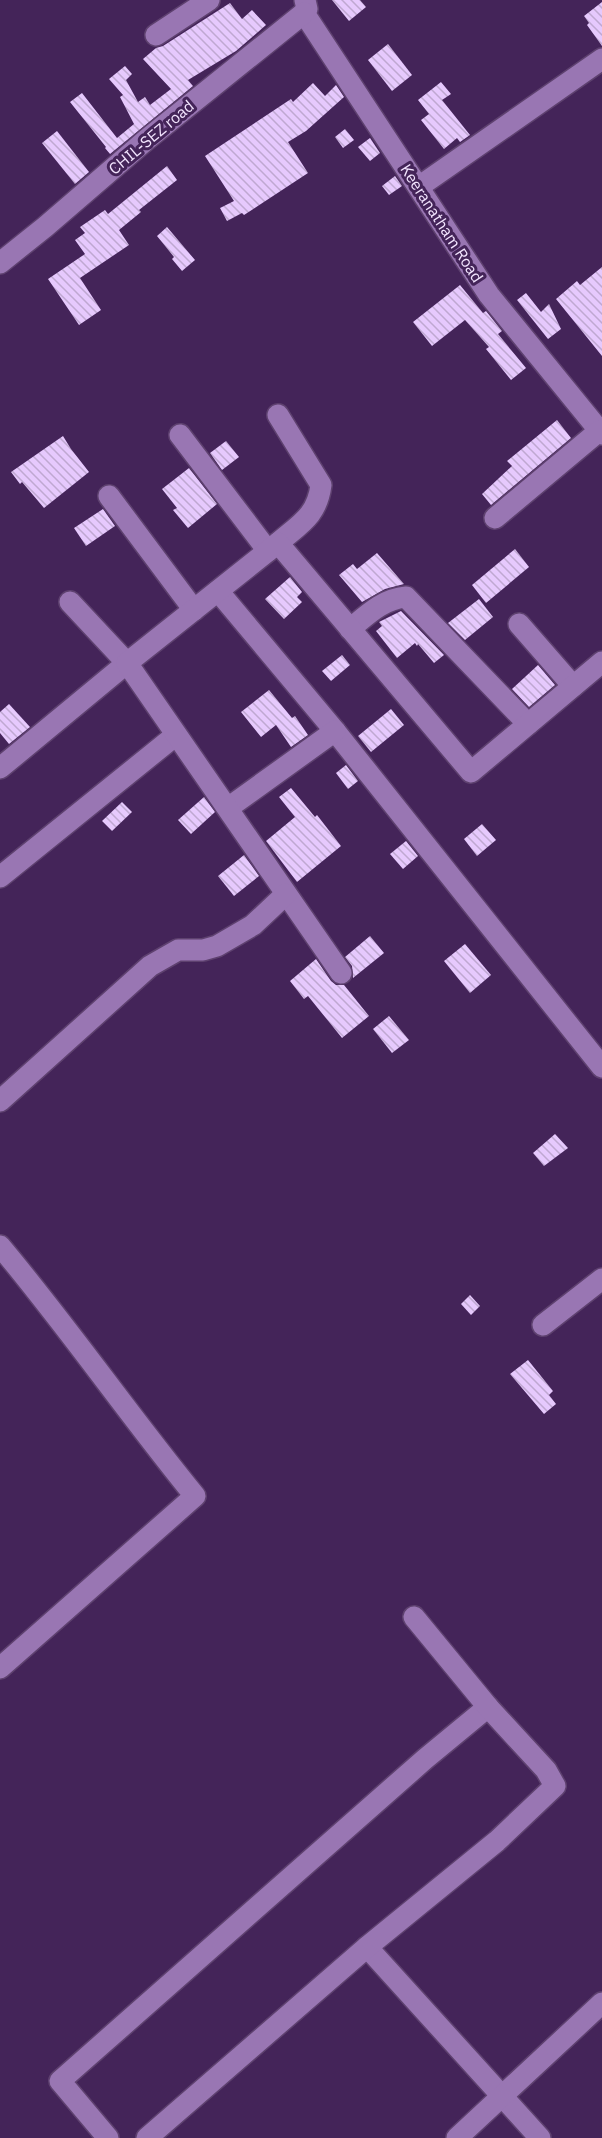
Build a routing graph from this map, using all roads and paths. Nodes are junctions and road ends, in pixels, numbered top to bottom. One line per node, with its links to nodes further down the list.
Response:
1 (209, 0): 3 (street)
2 (304, 6): 5 (street, Keeranatham Road); 6 (street, CHIL-SEZ road)
3 (156, 35)
4 (602, 59): 5 (street)
5 (420, 186): 8 (street, Keeranatham Road)
6 (0, 263)
7 (278, 415): 12 (street)
8 (601, 433): 11 (street)
9 (180, 435): 12 (street)
10 (109, 496): 15 (street)
11 (495, 518)
12 (273, 547): 13 (street); 17 (street)
13 (218, 591): 15 (street); 22 (street)
14 (70, 602): 19 (street)
15 (194, 610): 19 (street)
16 (519, 624): 20 (street)
17 (350, 629): 21 (street); 21 (street)
18 (602, 662): 20 (street)
19 (127, 663): 23 (street); 24 (street)
20 (573, 686): 21 (street)
21 (528, 724)
22 (335, 731): 25 (street); 29 (street)
23 (176, 735): 25 (street); 26 (street)
24 (0, 768)
25 (228, 808): 27 (street)
26 (0, 877)
27 (286, 894): 28 (street); 30 (street)
28 (341, 973)
29 (602, 1067)
30 (0, 1101)
31 (0, 1246): 35 (street)
32 (602, 1279): 33 (street)
33 (543, 1325)
34 (414, 1617): 36 (street)
35 (0, 1668)
36 (488, 1707): 37 (street); 40 (street)
37 (367, 1947): 39 (street); 41 (street)
38 (602, 2003): 39 (street)
39 (503, 2095): 42 (street); 43 (street)
40 (108, 2138)
41 (147, 2138)
42 (457, 2138)
43 (540, 2138)

